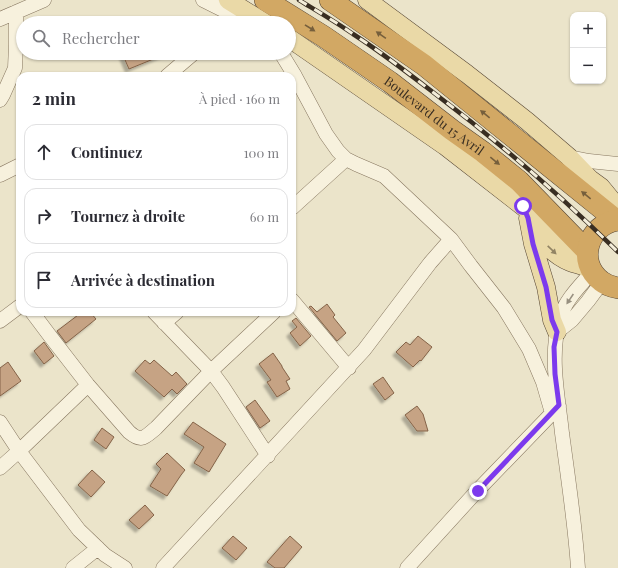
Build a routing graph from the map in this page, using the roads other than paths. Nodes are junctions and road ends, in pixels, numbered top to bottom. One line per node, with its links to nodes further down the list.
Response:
1 (44, 0): 6 (street)
2 (203, 0): 7 (street)
3 (265, 0): 8 (highway, Boulevard du 15 Avril, one-way to 8)
4 (330, 0): 27 (highway, one-way to 4)
5 (367, 0): 18 (main road)
6 (16, 12): 9 (street); 17 (street)
7 (234, 16)
8 (291, 16)
9 (0, 19)
10 (296, 19): 29 (highway, Boulevard du 15 Avril, one-way to 29)
11 (296, 43): 26 (main road, Boulevard du 15 Avril)
12 (186, 60): 14 (street)
13 (284, 60): 15 (street)
14 (172, 72)
15 (290, 72)
16 (296, 82): 19 (street)
17 (1, 97)
18 (569, 157): 20 (street); 23 (main road)
19 (346, 159): 25 (street); 28 (street)
20 (618, 164)
21 (16, 170): 22 (street)
22 (0, 174)
23 (590, 179): 24 (main road); 27 (main road)
24 (618, 189)
25 (296, 204)
26 (525, 212): 29 (main road, Boulevard du 15 Avril); 38 (main road)
27 (617, 216): 29 (highway)
28 (451, 239): 39 (street); 42 (street)
29 (596, 270): 38 (street)
30 (296, 305): 39 (street)
31 (16, 309): 36 (street)
32 (35, 316): 41 (street)
33 (158, 316): 37 (street)
34 (172, 316): 37 (street)
35 (270, 316): 40 (street)
36 (0, 321)
37 (164, 323): 40 (street)
38 (557, 332): 42 (street)
39 (349, 368): 45 (street)
40 (211, 371): 41 (street); 45 (street)
41 (88, 385): 44 (street)
42 (555, 409): 51 (street); 52 (street)
43 (0, 422): 44 (street)
44 (19, 451): 46 (street); 47 (street)
45 (268, 456): 50 (street)
46 (0, 468)
47 (98, 548): 48 (street); 49 (street)
48 (73, 568)
49 (125, 568)
50 (163, 568)
51 (407, 568)
52 (578, 568)

